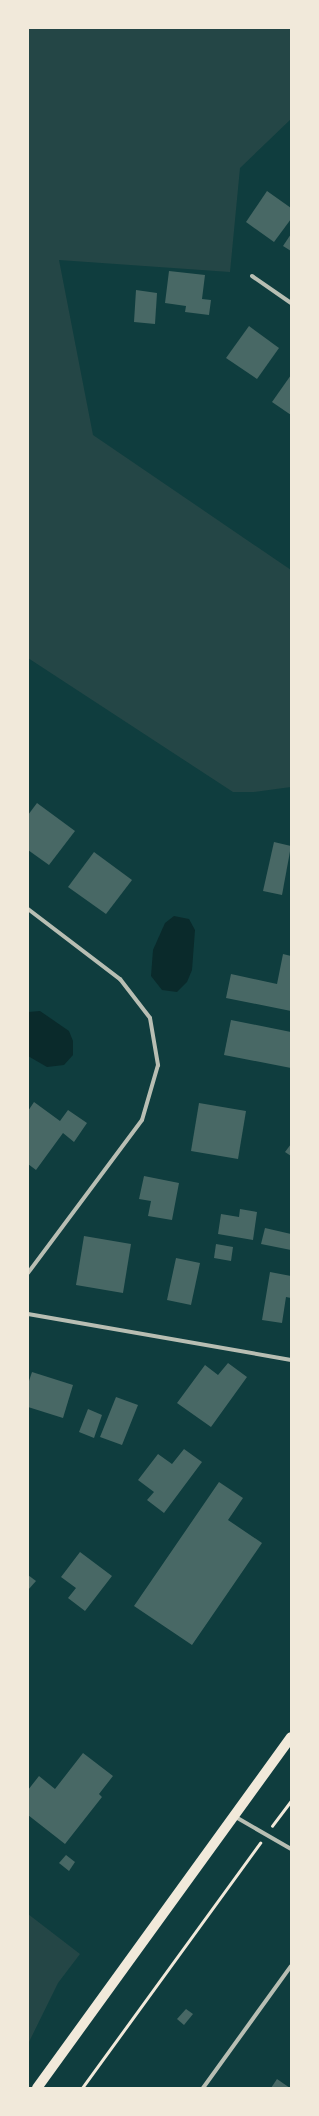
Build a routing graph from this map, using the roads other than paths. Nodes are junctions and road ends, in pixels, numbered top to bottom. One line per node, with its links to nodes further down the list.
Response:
1 (252, 276): 2 (street)
2 (291, 303)
3 (28, 908): 4 (street)
4 (28, 1273)
5 (28, 1314): 6 (street)
6 (291, 1360)
7 (291, 1737): 8 (main road)
8 (234, 1816): 9 (street); 11 (main road)
9 (291, 1849)
10 (291, 1966): 12 (street)
11 (37, 2088)
12 (203, 2088)

